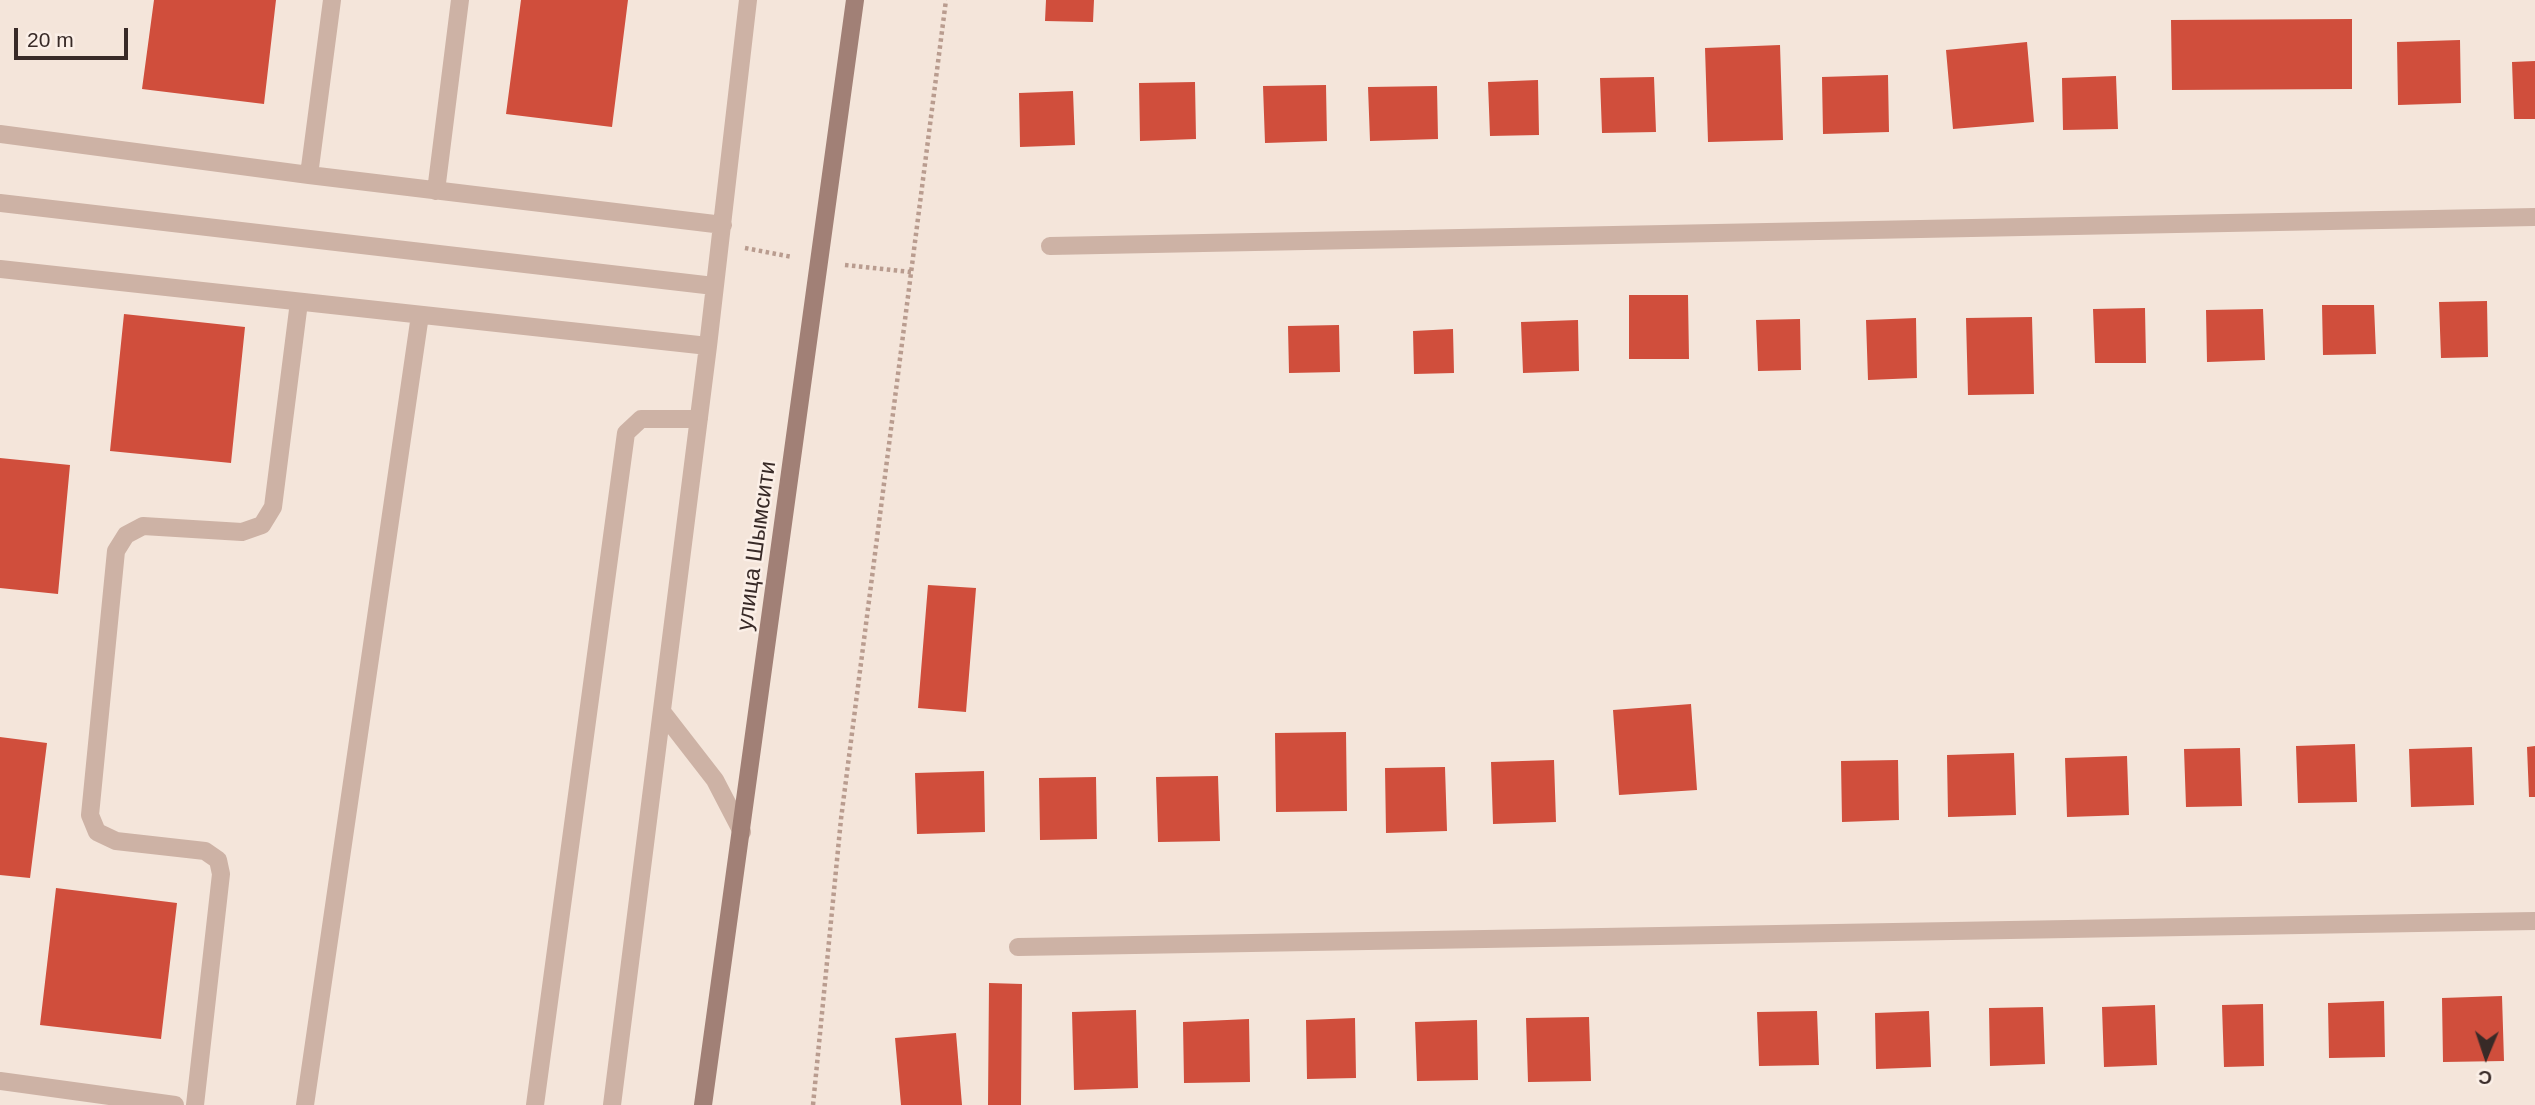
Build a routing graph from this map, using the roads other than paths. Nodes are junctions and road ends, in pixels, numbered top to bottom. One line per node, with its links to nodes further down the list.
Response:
1 (332, 0): 6 (street)
2 (460, 0): 7 (street)
3 (748, 0): 10 (street)
4 (855, 0): 19 (main road, улица Шымсити)
5 (0, 134): 6 (street)
6 (309, 175): 7 (street)
7 (436, 191): 10 (street)
8 (0, 203): 13 (street)
9 (2535, 217): 11 (street)
10 (723, 225): 13 (street)
11 (1050, 246)
12 (0, 269): 14 (street)
13 (714, 286): 16 (street)
14 (299, 302): 15 (street); 25 (street)
15 (420, 315): 16 (street); 26 (street)
16 (708, 346): 17 (street)
17 (699, 419): 18 (street); 27 (street)
18 (663, 713): 19 (street); 28 (street)
19 (742, 832): 23 (main road, улица Шымсити)
20 (2535, 921): 21 (street)
21 (1018, 947)
22 (0, 1081): 24 (street)
23 (705, 1103)
24 (175, 1105)
25 (195, 1105)
26 (305, 1105)
27 (535, 1105)
28 (612, 1105)

